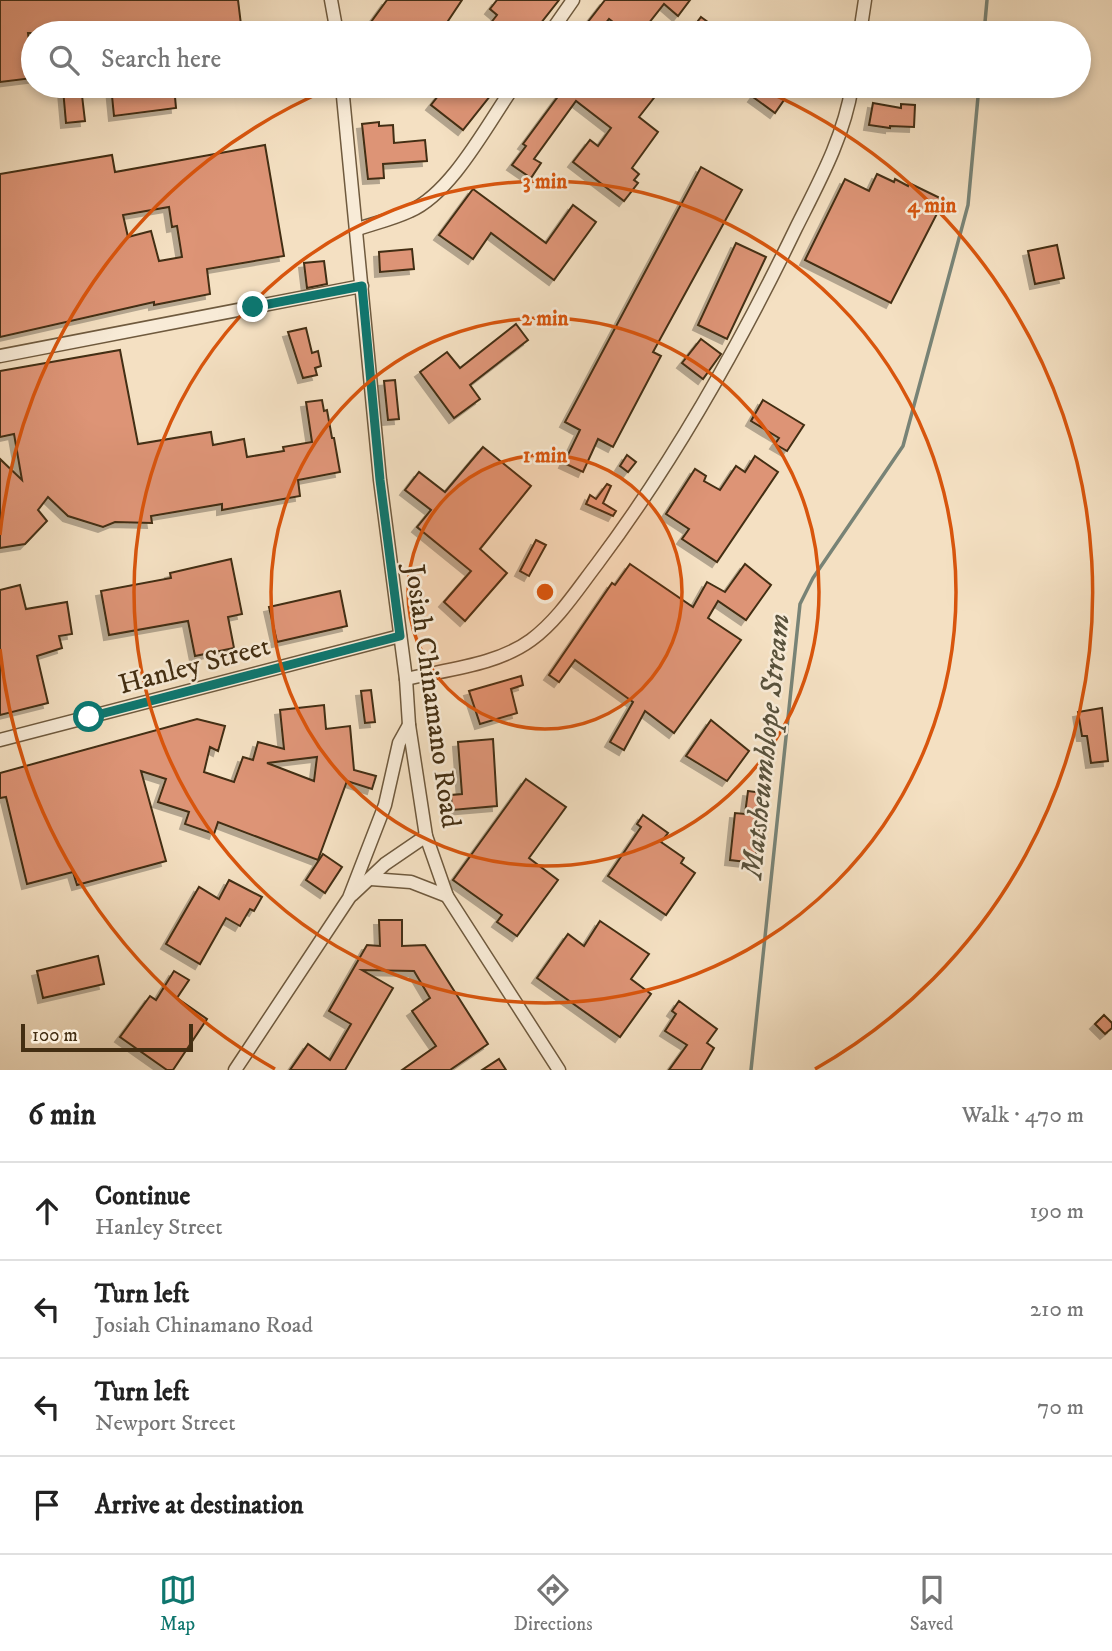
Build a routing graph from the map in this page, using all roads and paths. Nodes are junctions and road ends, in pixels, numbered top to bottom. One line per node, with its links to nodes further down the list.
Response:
1 (331, 0): 4 (street)
2 (573, 0): 5 (street)
3 (865, 0): 6 (street)
4 (335, 21)
5 (558, 21)
6 (862, 21)
7 (343, 98): 10 (street, Josiah Chinamano Road)
8 (506, 98): 10 (street)
9 (849, 98): 14 (street)
10 (358, 229): 11 (street, Josiah Chinamano Road)
11 (362, 286): 12 (street); 13 (street, Josiah Chinamano Road)
12 (0, 356)
13 (400, 636): 14 (street, Josiah Chinamano Road); 16 (street, Hanley Street)
14 (406, 679): 15 (street, Josiah Chinamano Road)
15 (409, 725): 17 (street, Josiah Chinamano Road); 20 (street)
16 (0, 740)
17 (426, 836): 18 (street); 19 (street, Josiah Chinamano Road)
18 (371, 879): 19 (street); 20 (street)
19 (447, 896): 22 (street, Josiah Chinamano Road)
20 (349, 898): 21 (street)
21 (235, 1070)
22 (559, 1070)

